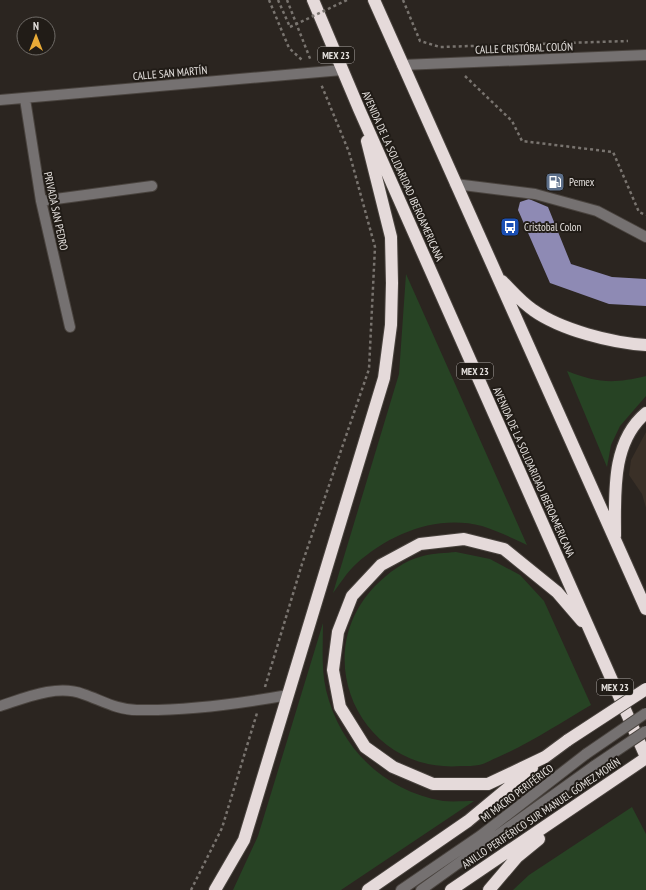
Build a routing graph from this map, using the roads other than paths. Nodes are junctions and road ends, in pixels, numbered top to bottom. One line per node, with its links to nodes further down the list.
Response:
1 (313, 0): 5 (highway, AVENIDA DE LA SOLIDARIDAD IBEROAMERICANA / MEX 23)
2 (374, 0): 4 (highway)
3 (646, 55): 4 (street, CALLE CRISTÓBAL COLÓN)
4 (402, 65): 9 (highway)
5 (342, 70): 6 (street, CALLE SAN MARTÍN); 8 (highway, AVENIDA DE LA SOLIDARIDAD IBEROAMERICANA / MEX 23)
6 (25, 99): 7 (street, CALLE SAN MARTÍN); 11 (street, PRIVADA SAN PEDRO)
7 (0, 100)
8 (359, 109): 19 (highway, AVENIDA DE LA SOLIDARIDAD IBEROAMERICANA / MEX 23); 21 (highway)
9 (455, 184): 12 (street); 13 (highway)
10 (152, 186): 11 (street)
11 (41, 201): 14 (street, PRIVADA SAN PEDRO)
12 (646, 237)
13 (496, 276): 15 (highway); 17 (highway)
14 (70, 327)
15 (646, 345)
16 (646, 413): 17 (highway)
17 (615, 541): 18 (highway)
18 (646, 609)
19 (592, 633): 25 (highway); 26 (highway, AVENIDA DE LA SOLIDARIDAD IBEROAMERICANA / MEX 23)
20 (646, 689): 25 (highway, bridge)
21 (288, 695): 22 (street); 28 (highway)
22 (0, 706)
23 (646, 713): 30 (street, MI MACRO PERIFÉRICO, bridge)
24 (646, 731): 31 (street, MI MACRO PERIFÉRICO, bridge)
25 (545, 757): 29 (highway)
26 (646, 757): 27 (highway, ANILLO PERIFÉRICO SUR MANUEL GÓMEZ MORÍN)
27 (596, 793): 32 (highway, ANILLO PERIFÉRICO SUR MANUEL GÓMEZ MORÍN); 33 (highway)
28 (215, 890)
29 (368, 890)
30 (401, 890)
31 (421, 890)
32 (451, 890)
33 (488, 890)

